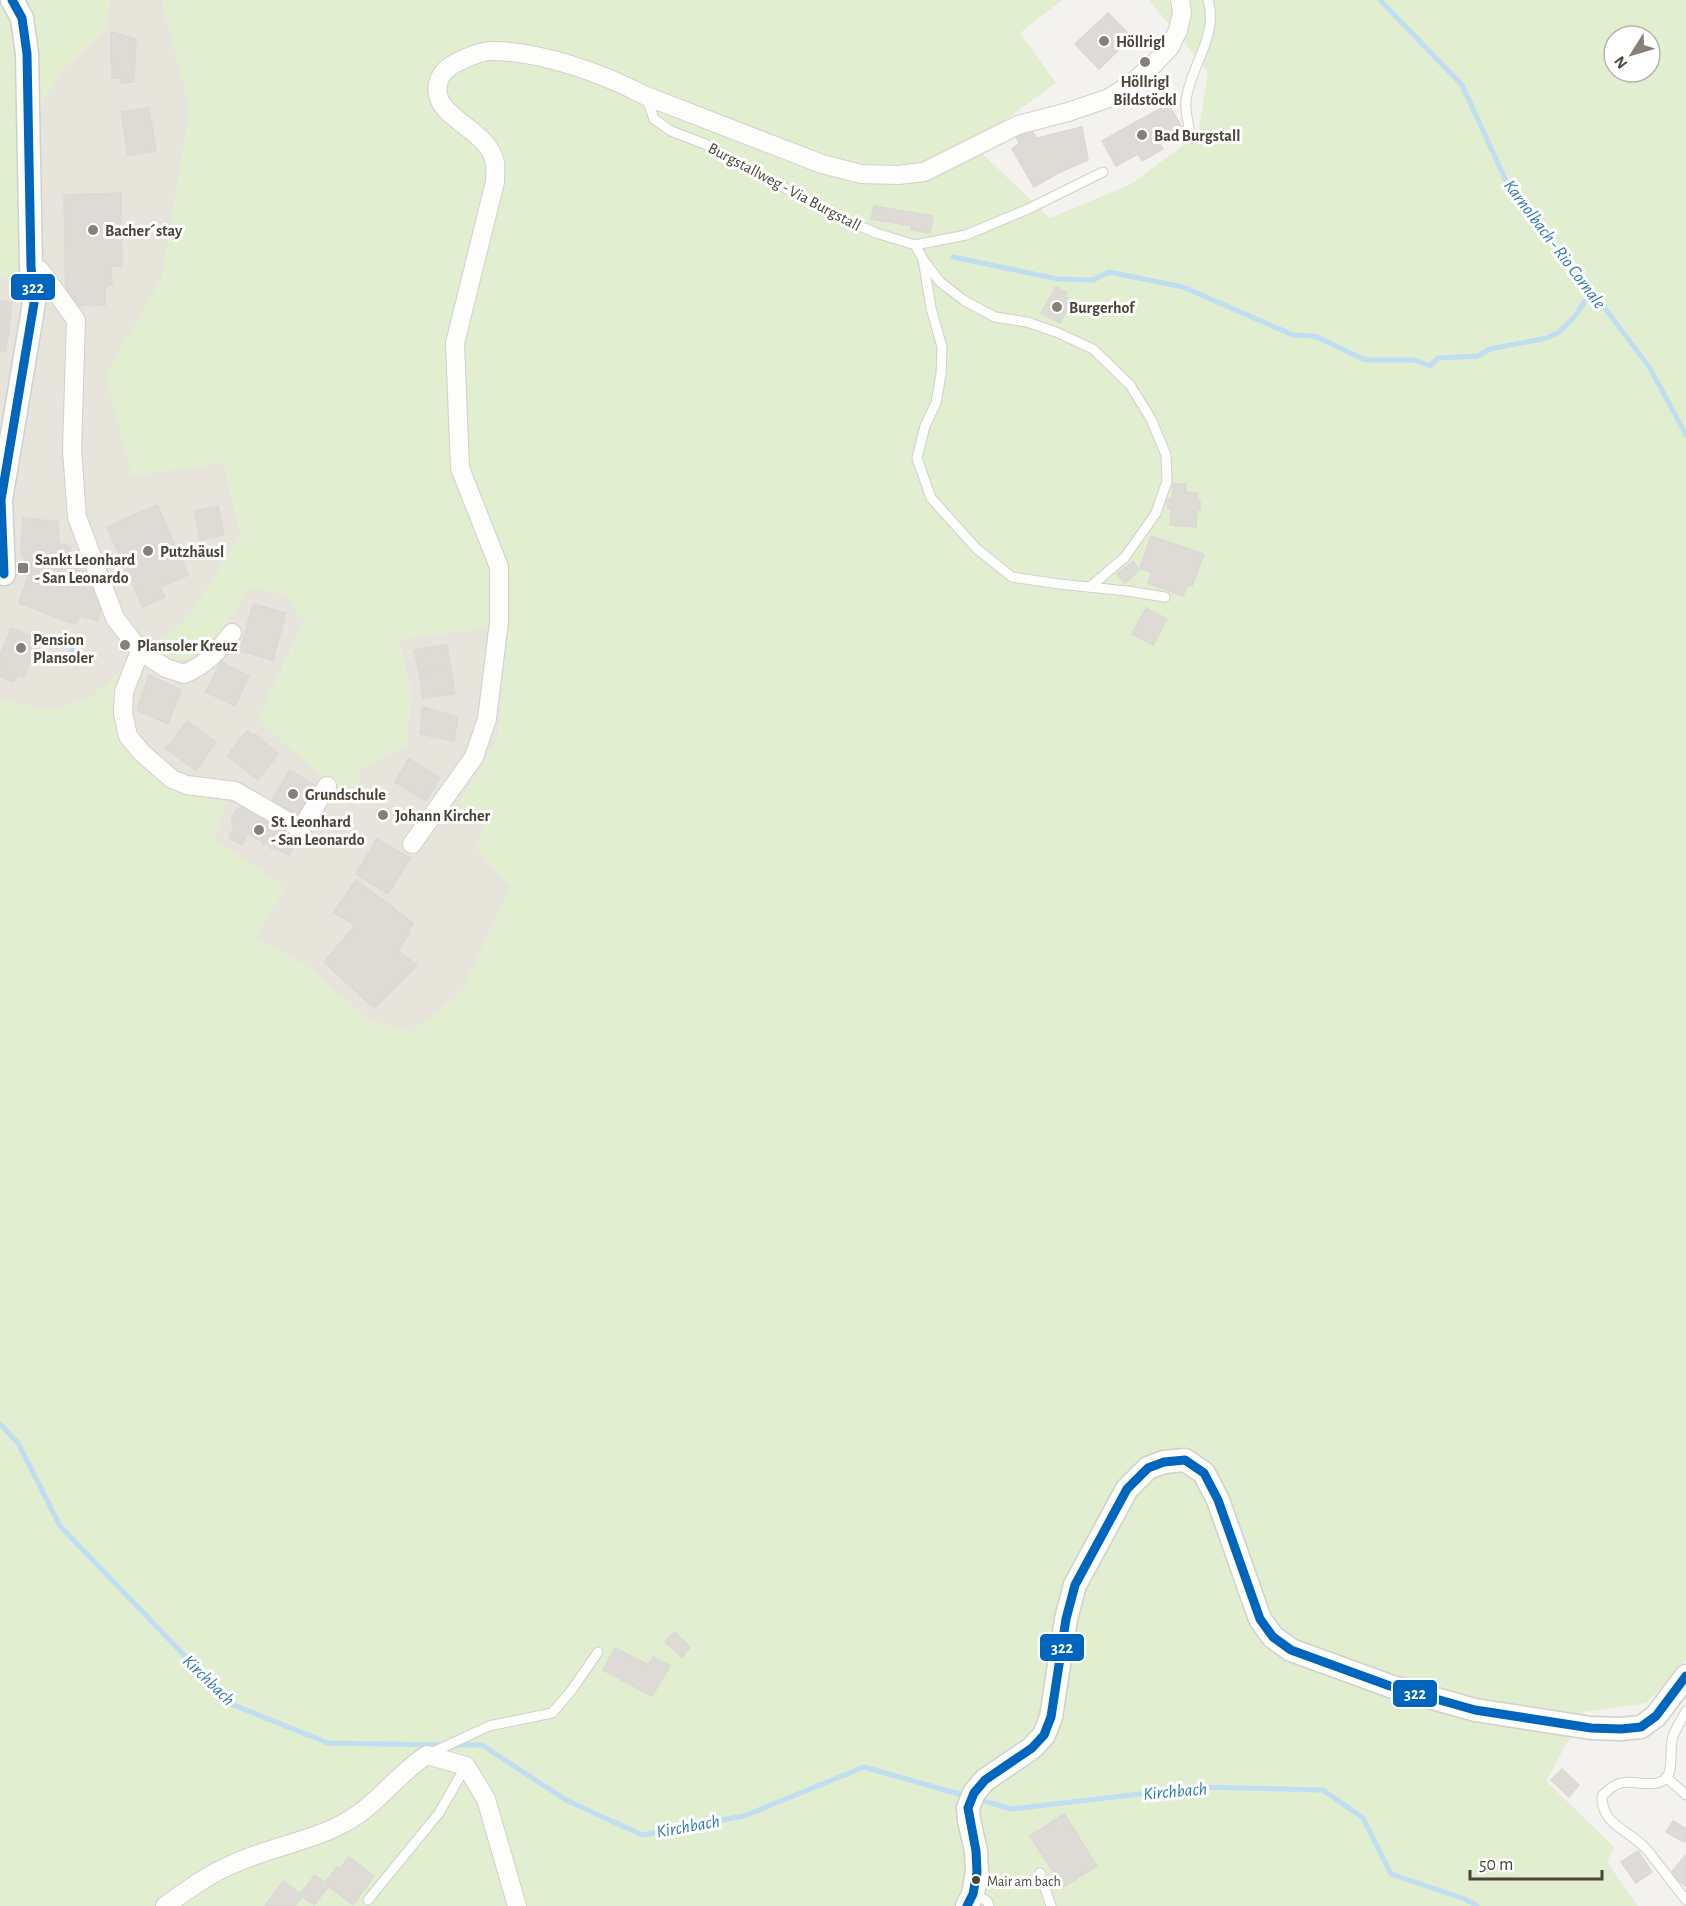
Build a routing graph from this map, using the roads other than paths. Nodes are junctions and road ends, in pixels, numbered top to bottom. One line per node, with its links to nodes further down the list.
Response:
1 (12, 0): 9 (street)
2 (1180, 0): 4 (street, Burgstallweg - Via Burgstall)
3 (1208, 0): 5 (lane)
4 (646, 96): 7 (lane, Burgstallweg - Via Burgstall); 16 (street, Burgstallweg - Via Burgstall)
5 (1189, 129)
6 (1103, 172): 7 (lane)
7 (915, 244): 8 (lane)
8 (923, 259): 11 (lane); 11 (lane)
9 (31, 266): 10 (street); 14 (street)
10 (2, 580)
11 (1090, 587): 12 (lane)
12 (1165, 597)
13 (232, 633): 14 (street)
14 (140, 651): 15 (street)
15 (327, 786)
16 (412, 844)
17 (598, 1652): 20 (lane)
18 (1686, 1678): 27 (street)
19 (1686, 1711): 22 (lane)
20 (427, 1755): 21 (street); 28 (street)
21 (466, 1766): 26 (lane); 29 (street)
22 (1666, 1777): 23 (lane); 25 (lane)
23 (1686, 1795)
24 (1041, 1873): 30 (lane)
25 (1686, 1899)
26 (368, 1900)
27 (976, 1902)
28 (165, 1906)
29 (517, 1906)
30 (1051, 1906)

